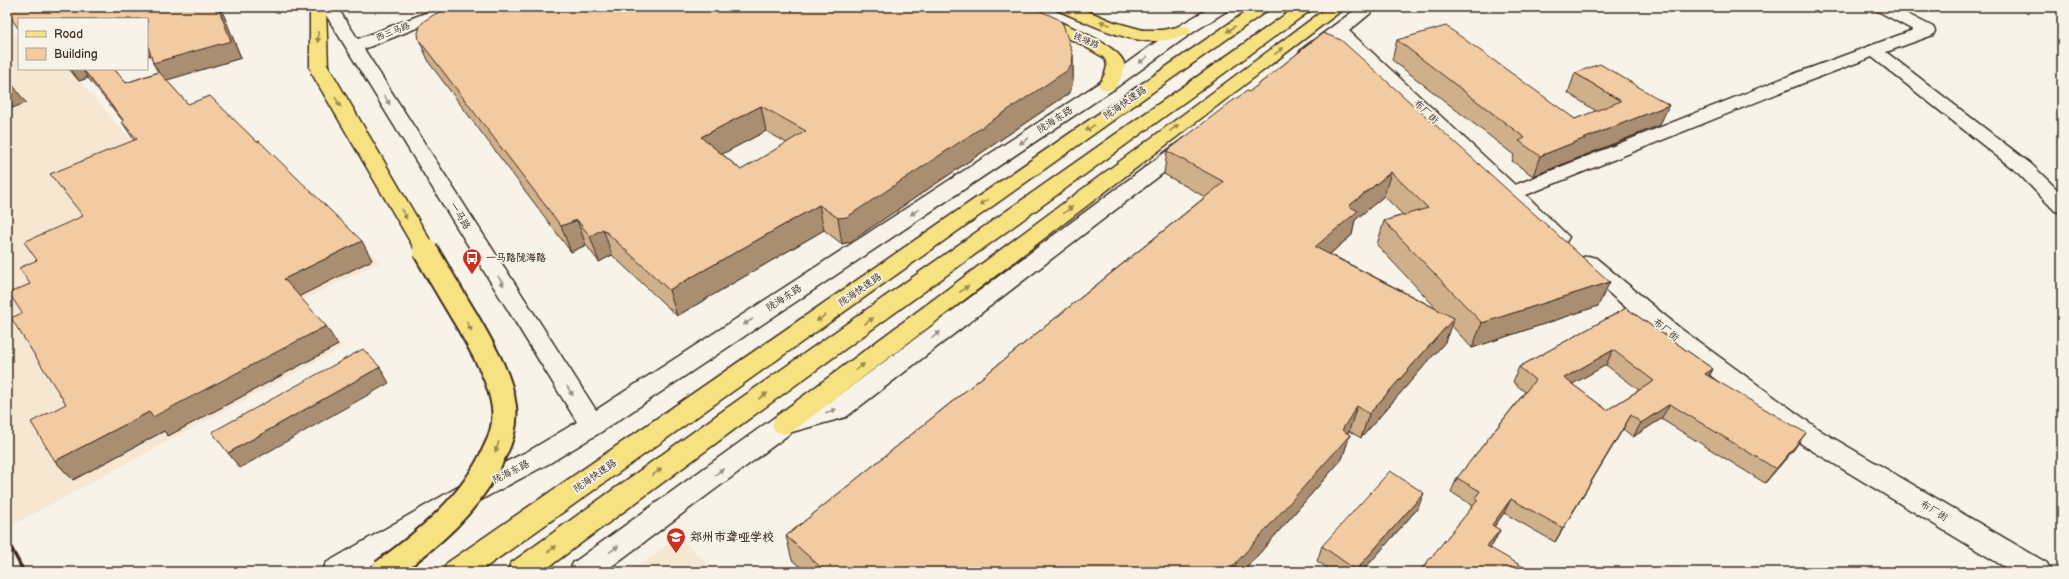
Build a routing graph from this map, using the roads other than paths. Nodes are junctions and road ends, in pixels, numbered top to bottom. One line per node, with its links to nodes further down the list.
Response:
1 (318, 7): 24 (main road, one-way to 24, bridge)
2 (329, 7): 14 (street, 一马路)
3 (456, 7): 14 (street, 西三马路)
4 (1005, 7): 16 (main road, 钱塘路)
5 (1063, 7): 13 (main road, one-way to 5)
6 (1222, 7): 13 (street, 陇海东路)
7 (1264, 7): 25 (main road, 陇海快速路, one-way to 25)
8 (1307, 7): 26 (main road, one-way to 8)
9 (1338, 7): 21 (main road, one-way to 9)
10 (1370, 7): 12 (street)
11 (1882, 7): 15 (street)
12 (1338, 30): 17 (street); 19 (street, 布厂街)
13 (1183, 31): 16 (street, 陇海东路, one-way to 16)
14 (354, 47): 22 (street, 一马路, one-way to 22)
15 (1873, 50): 19 (street); 20 (street)
16 (1108, 85): 22 (street, 陇海东路, one-way to 22)
17 (1236, 108)
18 (1204, 132): 21 (street, one-way to 18)
19 (1513, 193): 28 (street, 布厂街)
20 (2062, 206)
21 (784, 424): 27 (street, one-way to 21)
22 (592, 425): 23 (street, 陇海东路)
23 (336, 572)
24 (383, 572)
25 (457, 572)
26 (521, 572)
27 (583, 572)
28 (2037, 572)

